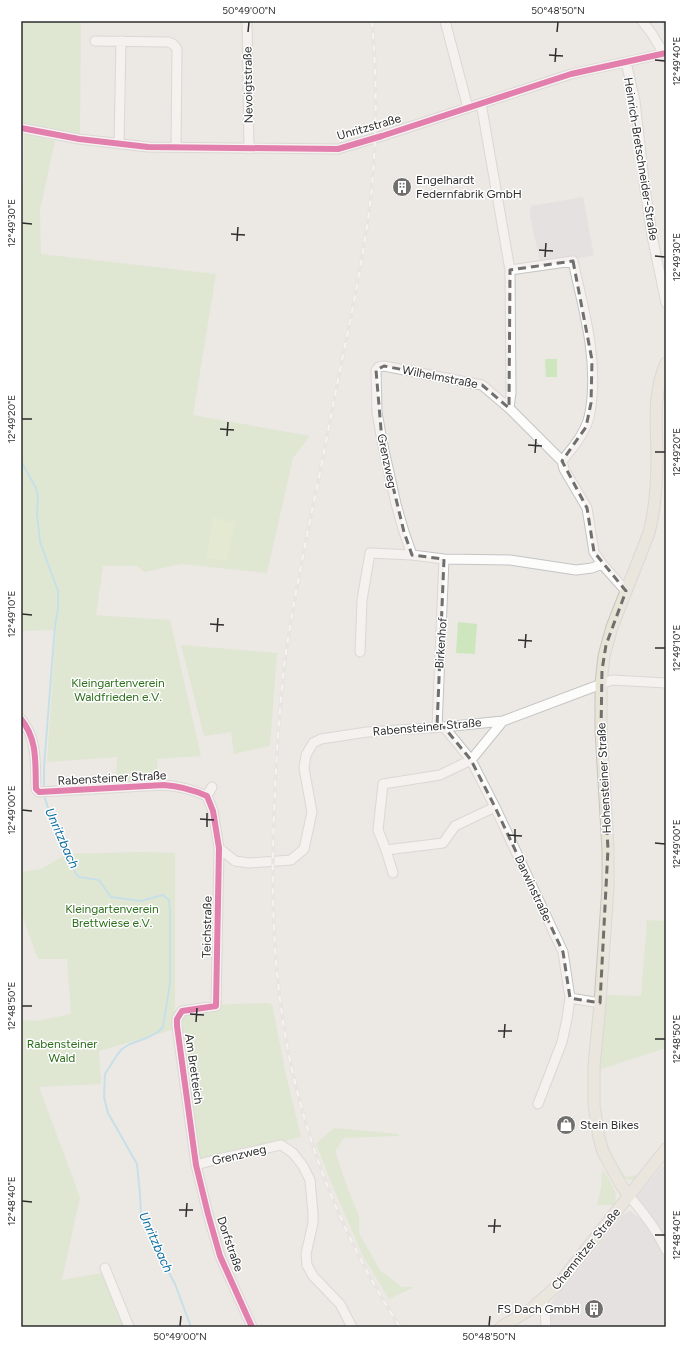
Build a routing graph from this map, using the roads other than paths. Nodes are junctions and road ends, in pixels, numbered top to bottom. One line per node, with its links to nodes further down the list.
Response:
1 (247, 21): 13 (street, Nevoigtstraße)
2 (445, 21): 9 (street)
3 (642, 21): 6 (street)
4 (95, 41): 5 (street)
5 (121, 41): 11 (street); 12 (street)
6 (665, 53): 7 (street, Unritzstraße)
7 (626, 62): 8 (street, Unritzstraße); 15 (street, Heinrich-Bretschneider-Straße)
8 (481, 103): 9 (street, Unritzstraße); 14 (street)
9 (468, 108): 13 (street, Unritzstraße)
10 (21, 128): 11 (street, Unritzstraße)
11 (119, 144): 12 (street, Unritzstraße)
12 (176, 147): 13 (street, Unritzstraße)
13 (249, 148)
14 (510, 270): 18 (street); 19 (street)
15 (666, 303)
16 (666, 363): 23 (main road, Hohensteiner Straße)
17 (379, 367): 18 (street, Wilhelmstraße); 20 (street, Grenzweg)
18 (509, 408): 19 (street, Wilhelmstraße)
19 (562, 461): 22 (street, Wilhelmstraße)
20 (412, 555): 21 (street); 24 (street)
21 (444, 559): 22 (street); 29 (street, Birkenhof)
22 (602, 564): 23 (street, Wilhelmstraße)
23 (626, 591): 25 (main road, Hohensteiner Straße)
24 (360, 652)
25 (601, 683): 26 (street, Rabensteiner Straße); 28 (street, Rabensteiner Straße); 38 (main road, Hohensteiner Straße)
26 (666, 683)
27 (21, 718): 32 (street, Rabensteiner Straße)
28 (503, 721): 29 (street, Rabensteiner Straße); 30 (street)
29 (440, 727): 30 (street, Darwinstraße); 34 (street, Rabensteiner Straße)
30 (471, 760): 33 (street, Darwinstraße); 35 (street)
31 (212, 787): 32 (street)
32 (207, 796): 34 (street)
33 (495, 807): 35 (street); 37 (street, Darwinstraße)
34 (219, 848): 39 (street, Teichstraße)
35 (386, 850): 36 (street)
36 (393, 873)
37 (570, 998): 38 (street); 40 (street, Darwinstraße)
38 (600, 1003): 43 (main road, Hohensteiner Straße)
39 (216, 1006): 42 (street, Am Bretteich)
40 (538, 1104)
41 (666, 1149): 43 (main road, Chemnitzer Straße)
42 (196, 1166): 48 (street, Dorfstraße); 49 (street, Grenzweg)
43 (629, 1196): 44 (street); 46 (main road, Chemnitzer Straße)
44 (666, 1250)
45 (105, 1268): 47 (street)
46 (542, 1300): 50 (main road, Chemnitzer Straße); 51 (street)
47 (129, 1327)
48 (252, 1327)
49 (352, 1327)
50 (501, 1327)
51 (546, 1327)

